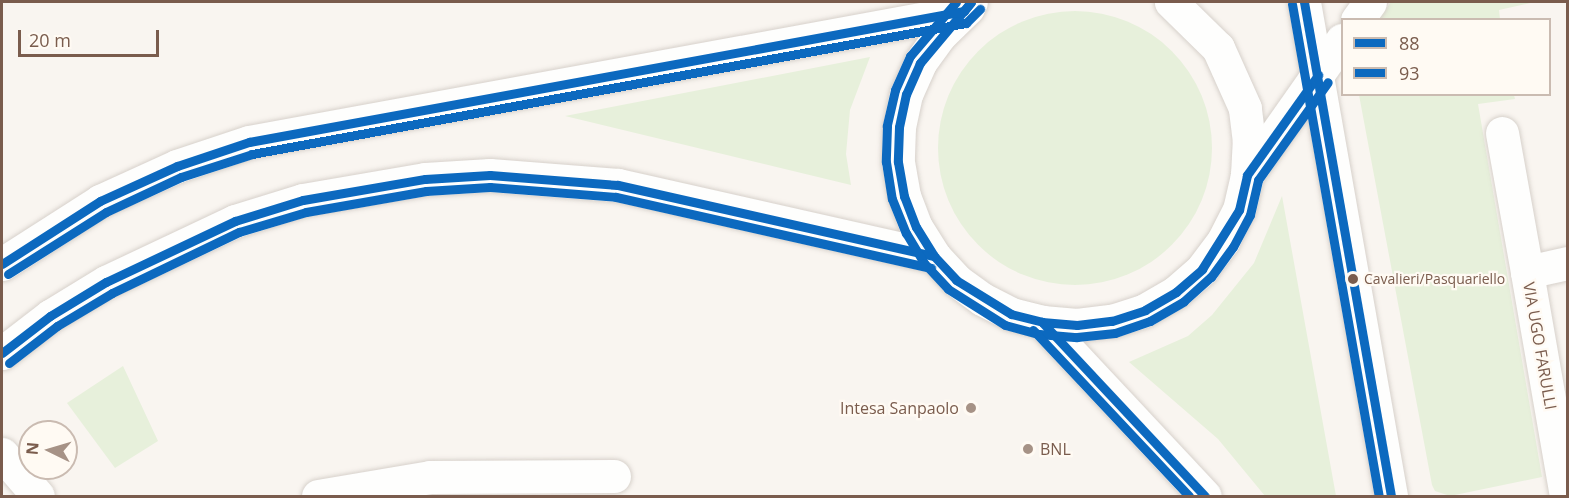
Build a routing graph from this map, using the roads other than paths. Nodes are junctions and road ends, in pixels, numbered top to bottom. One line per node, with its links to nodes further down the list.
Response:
1 (1171, 2): 9 (street)
2 (1304, 2): 7 (street)
3 (1370, 2): 5 (street)
4 (971, 5): 10 (street); 11 (street)
5 (1358, 18)
6 (1341, 41): 7 (street)
7 (1318, 75): 9 (street); 21 (street)
8 (1502, 133): 13 (street)
9 (1247, 175): 14 (street)
10 (934, 256): 14 (street); 15 (street)
11 (2, 264)
12 (1568, 264): 13 (street, VIA UGO FARULLI)
13 (1527, 272): 22 (street, VIA UGO FARULLI)
14 (1042, 322): 20 (street)
15 (2, 353)
16 (2, 454): 18 (street)
17 (614, 476): 19 (street)
18 (38, 496)
19 (318, 496)
20 (1205, 496)
21 (1390, 496)
22 (1566, 496)

